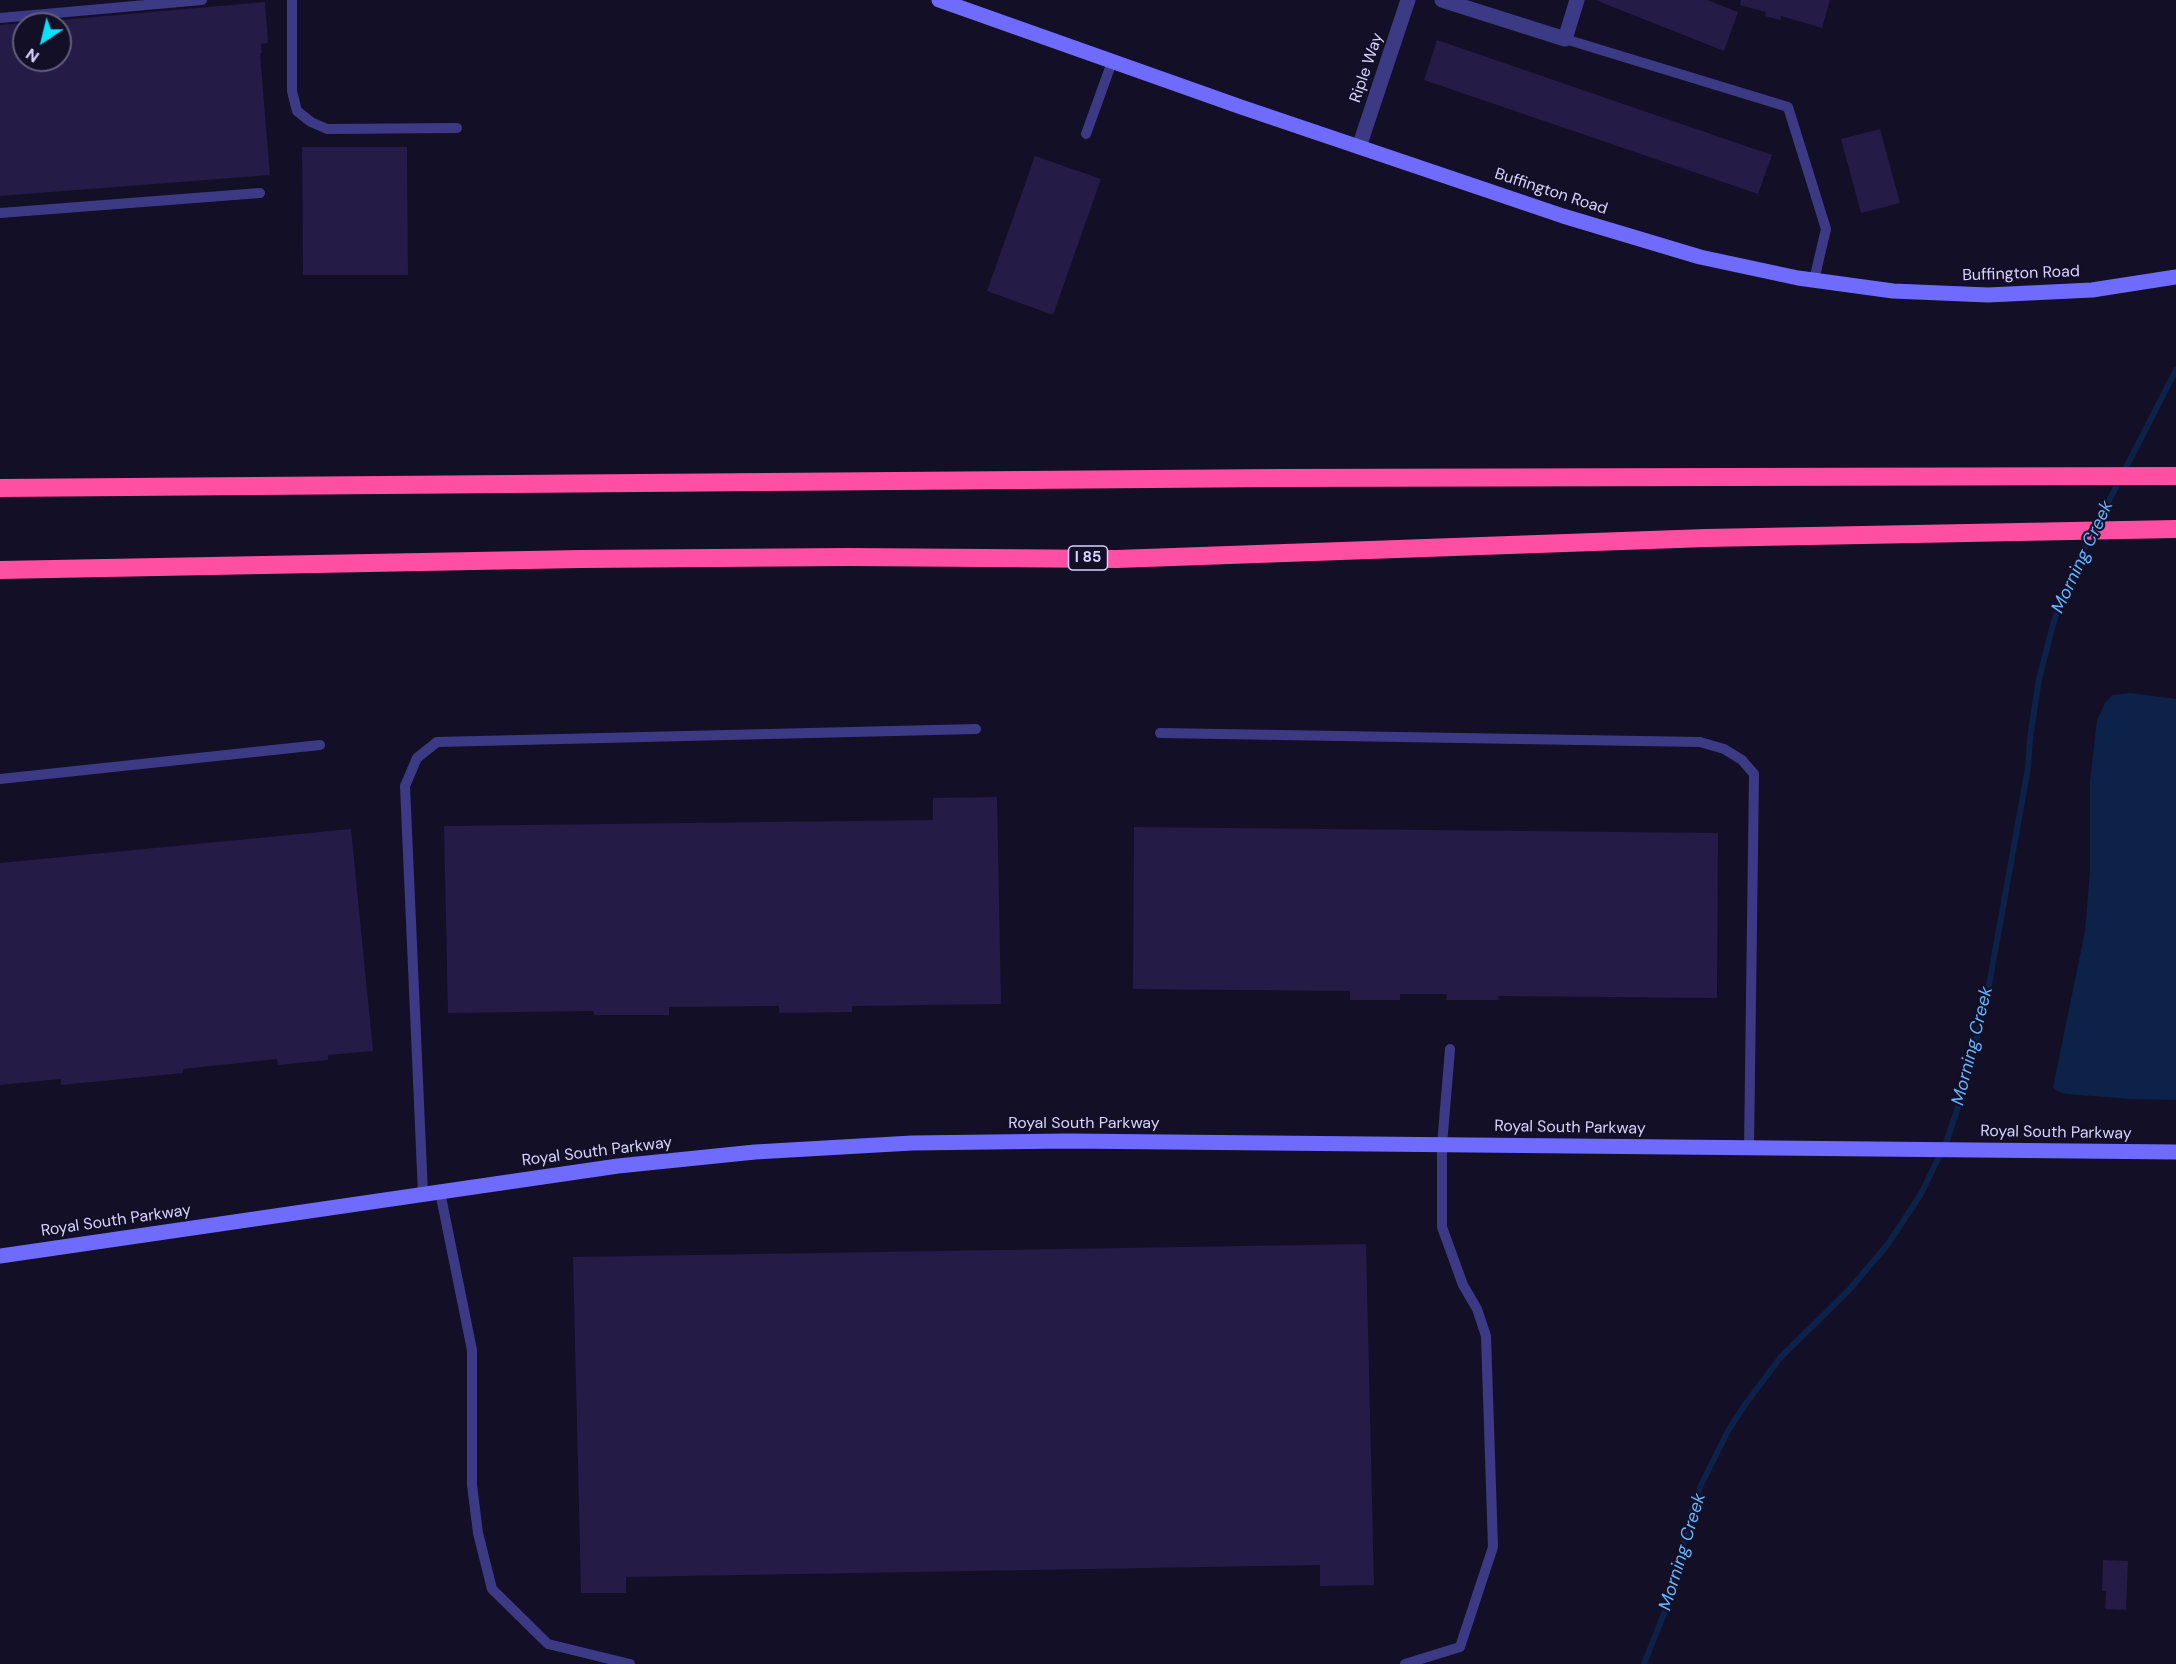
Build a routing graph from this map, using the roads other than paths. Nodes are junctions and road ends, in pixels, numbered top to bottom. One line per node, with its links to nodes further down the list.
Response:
1 (202, 0): 7 (lane)
2 (292, 0): 10 (lane)
3 (939, 0): 9 (street, Buffington Road)
4 (1408, 0): 12 (street, Riple Way)
5 (1442, 0): 8 (street)
6 (1577, 0): 8 (street)
7 (0, 18)
8 (1565, 39): 16 (lane)
9 (1112, 62): 11 (lane); 12 (street, Buffington Road)
10 (457, 128)
11 (1086, 134)
12 (1359, 147): 16 (street, Buffington Road)
13 (260, 193): 14 (lane)
14 (0, 213)
15 (2176, 277): 16 (street, Buffington Road)
16 (1814, 280)
17 (2176, 476): 18 (highway)
18 (0, 488)
19 (2176, 529): 20 (highway, I 85)
20 (0, 570)
21 (976, 729): 30 (lane)
22 (1160, 733): 27 (lane)
23 (320, 745): 24 (lane)
24 (0, 779)
25 (1450, 1049): 26 (lane)
26 (1442, 1144): 27 (street, Royal South Parkway); 29 (street, Royal South Parkway); 33 (lane)
27 (1749, 1148): 28 (street, Royal South Parkway)
28 (2176, 1152)
29 (440, 1192): 30 (street, Royal South Parkway); 32 (lane)
30 (423, 1194): 31 (street, Royal South Parkway)
31 (0, 1256)
32 (630, 1664)
33 (1405, 1664)

